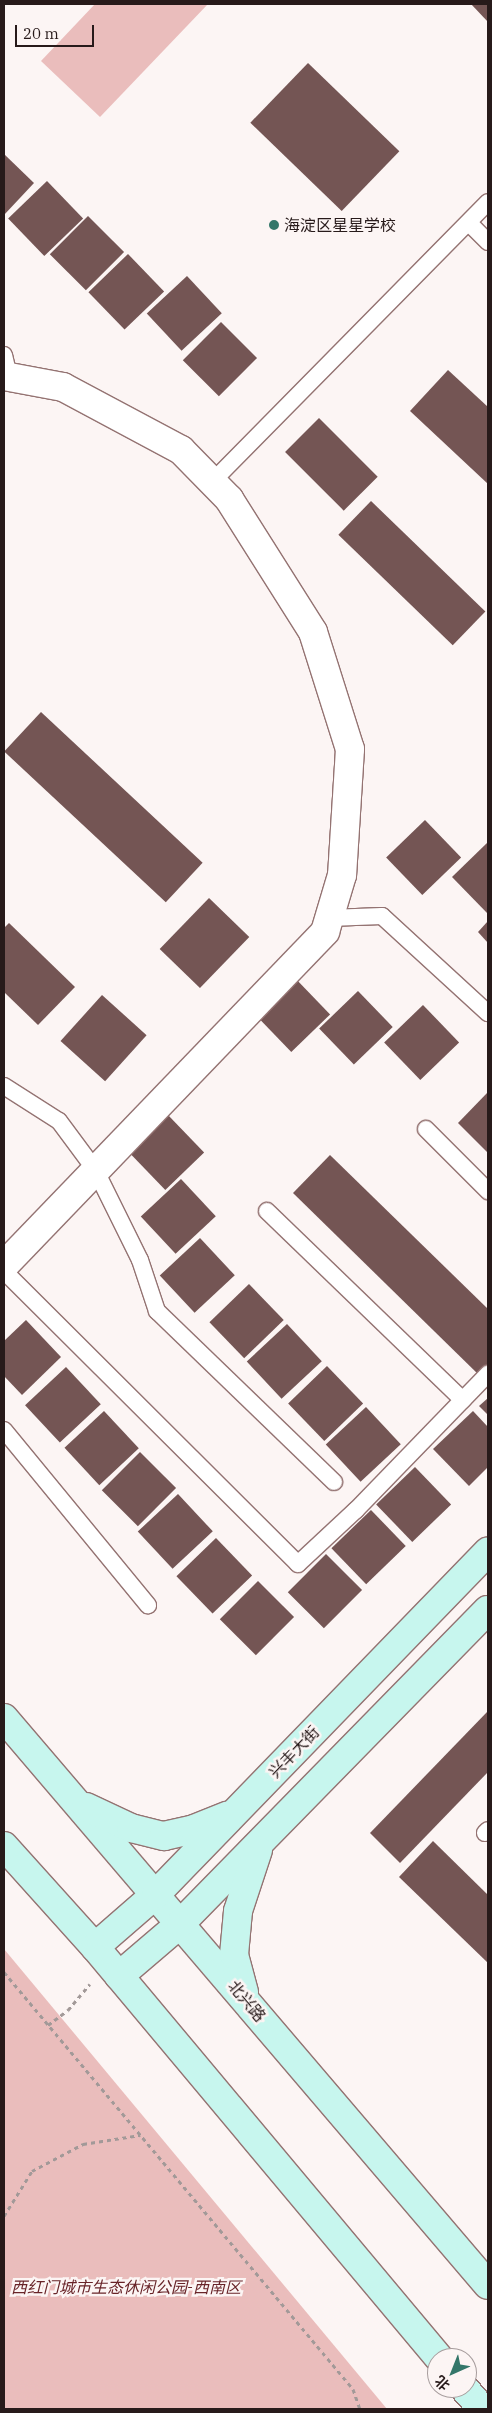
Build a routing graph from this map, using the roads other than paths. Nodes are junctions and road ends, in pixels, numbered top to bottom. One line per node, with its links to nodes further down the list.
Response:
1 (488, 202): 2 (lane)
2 (468, 223): 3 (lane); 5 (lane)
3 (488, 242)
4 (5, 369): 5 (street)
5 (212, 482): 6 (street)
6 (329, 918): 7 (lane); 10 (street)
7 (488, 1013)
8 (4, 1086): 10 (lane)
9 (426, 1128): 11 (lane)
10 (96, 1171): 13 (street); 18 (lane)
11 (488, 1190)
12 (267, 1211): 16 (lane)
13 (4, 1266)
14 (4, 1271): 16 (lane)
15 (488, 1374): 16 (lane)
16 (463, 1400)
17 (4, 1430): 20 (lane)
18 (334, 1482)
19 (488, 1552): 24 (main road, 兴丰大街)
20 (148, 1605)
21 (488, 1610): 25 (main road)
22 (4, 1718): 23 (main road, 北兴路)
23 (77, 1802): 24 (main road); 27 (main road, 北兴路)
24 (235, 1812): 27 (main road, 兴丰大街)
25 (260, 1843): 28 (main road); 30 (main road)
26 (4, 1846): 29 (main road)
27 (156, 1894): 28 (main road, 北兴路); 29 (main road, 兴丰大街)
28 (181, 1923): 29 (main road); 30 (main road, 北兴路)
29 (107, 1962): 32 (main road)
30 (247, 2001): 31 (main road, 北兴路)
31 (488, 2285)
32 (431, 2348)
33 (473, 2398): 34 (main road)
34 (482, 2409)

